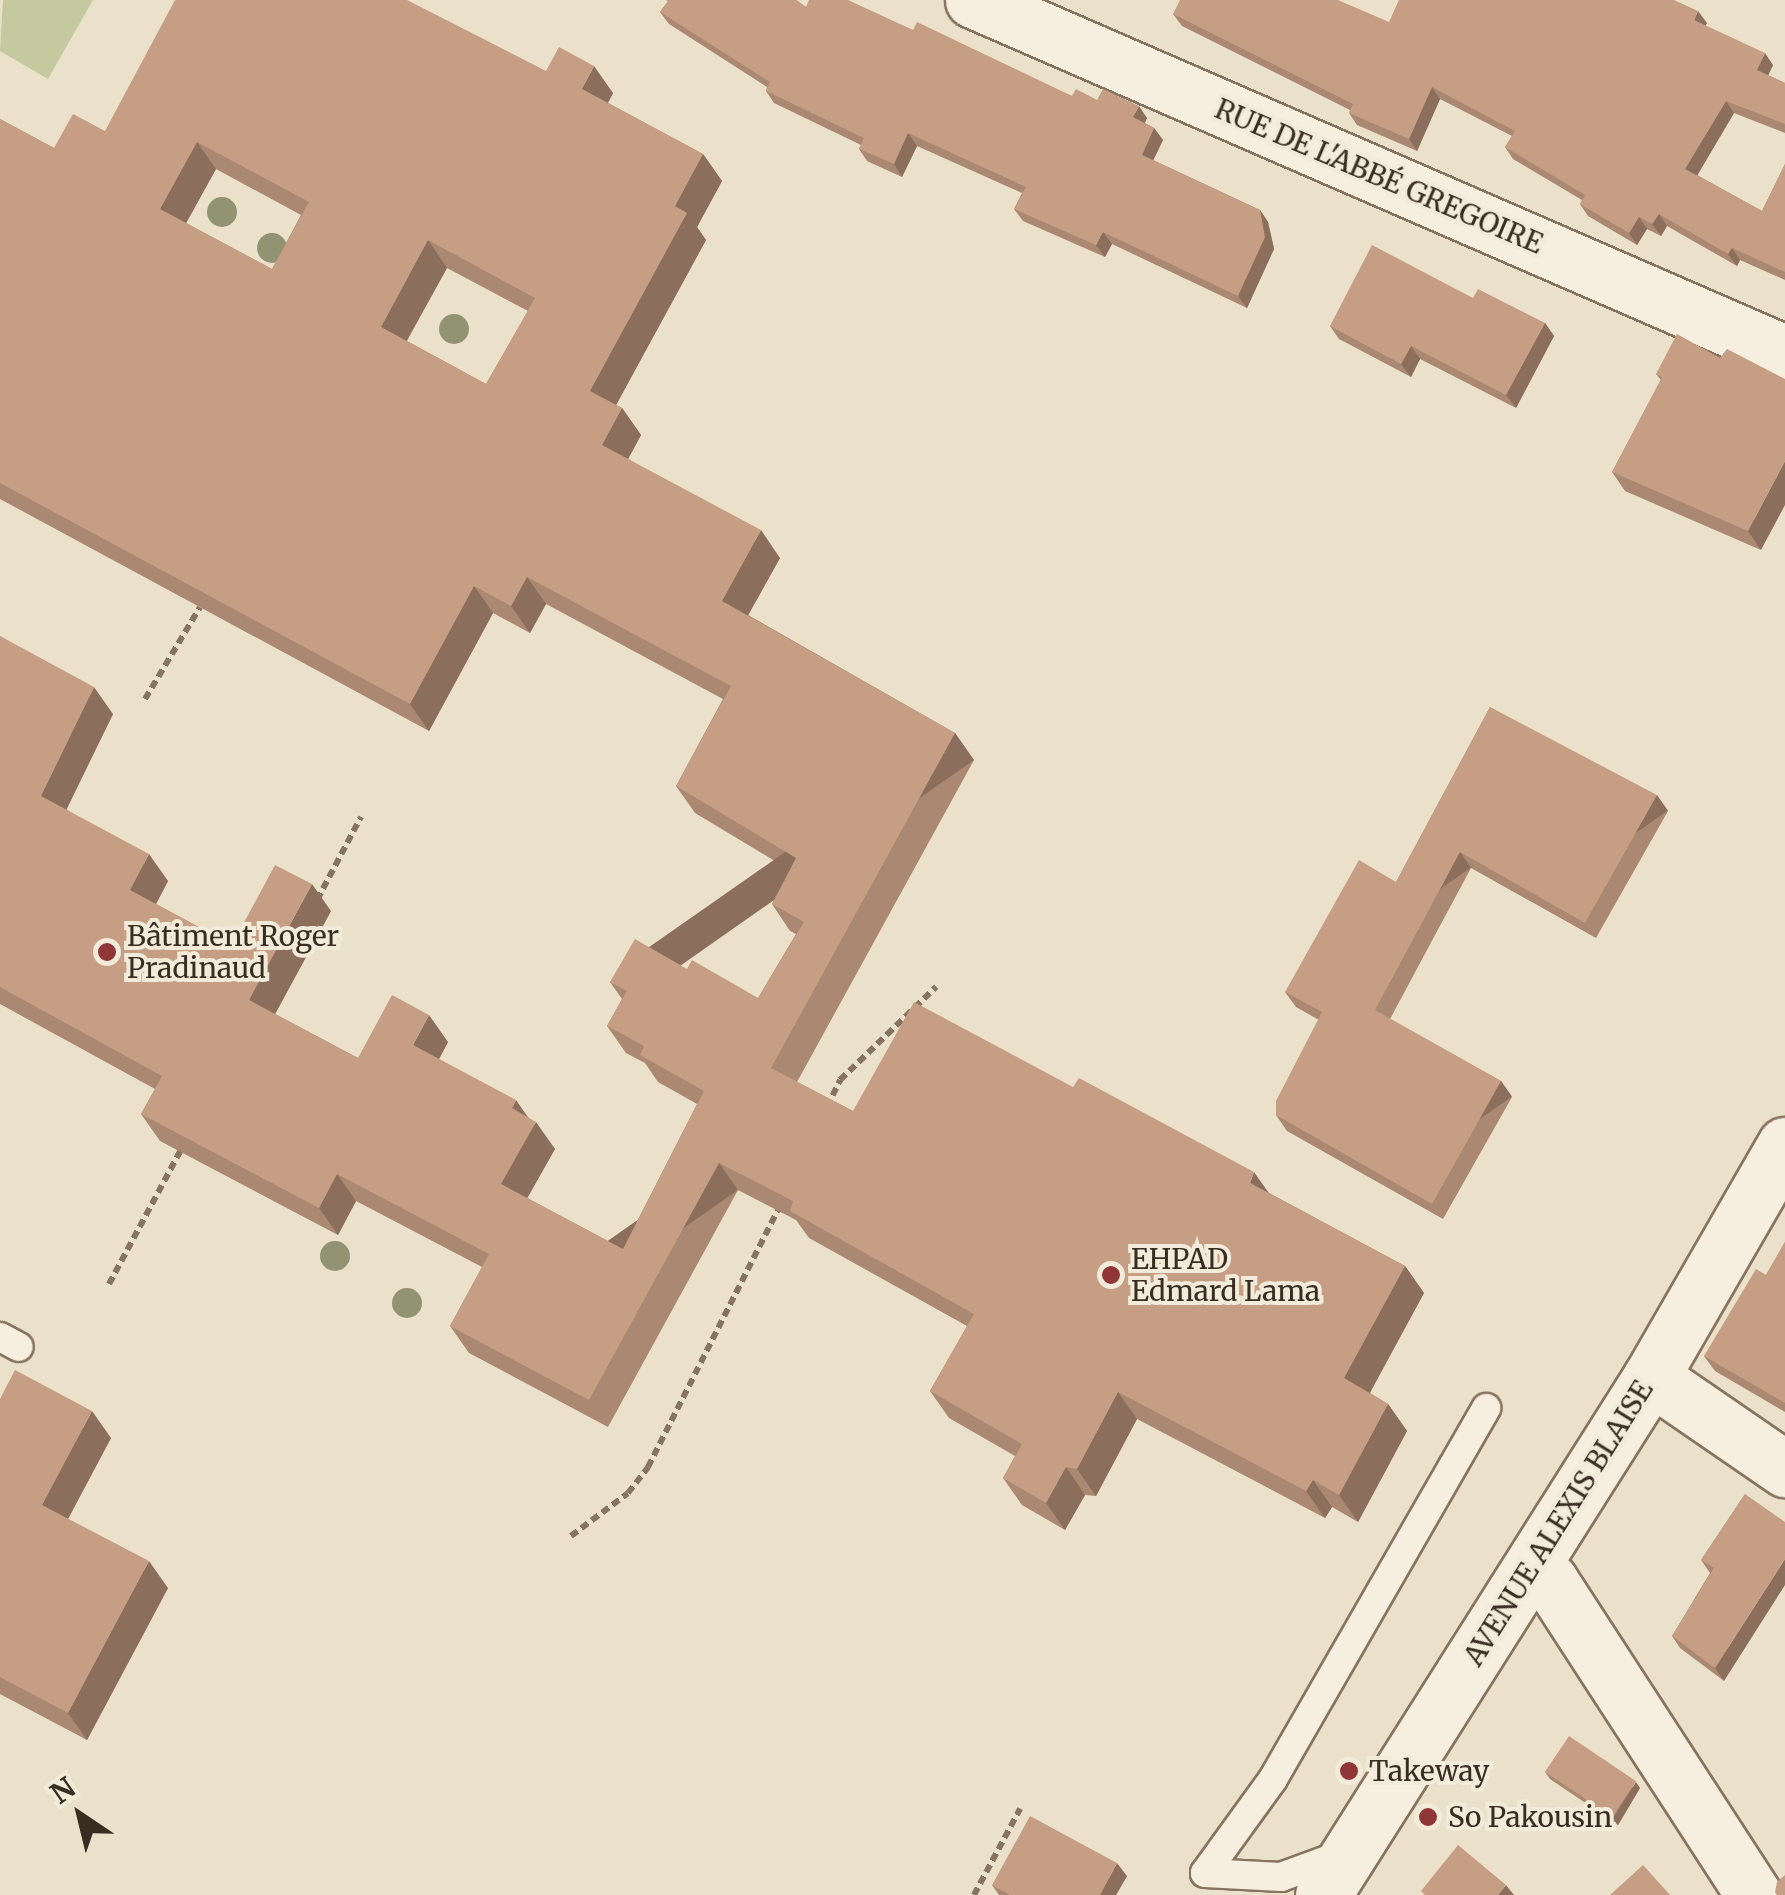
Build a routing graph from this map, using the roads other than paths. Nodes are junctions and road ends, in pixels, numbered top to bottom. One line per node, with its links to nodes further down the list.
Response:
1 (973, 0): 2 (street, RUE DE L'ABBÉ GREGOIRE)
2 (1785, 353)
3 (1785, 1145): 4 (street, AVENUE ALEXIS BLAISE)
4 (1650, 1377): 6 (street); 7 (street, AVENUE ALEXIS BLAISE)
5 (1486, 1408): 9 (lane)
6 (1785, 1469)
7 (1530, 1572): 8 (street, AVENUE ALEXIS BLAISE); 10 (street)
8 (1348, 1877): 9 (lane)
9 (1212, 1884)
10 (1754, 1895)

